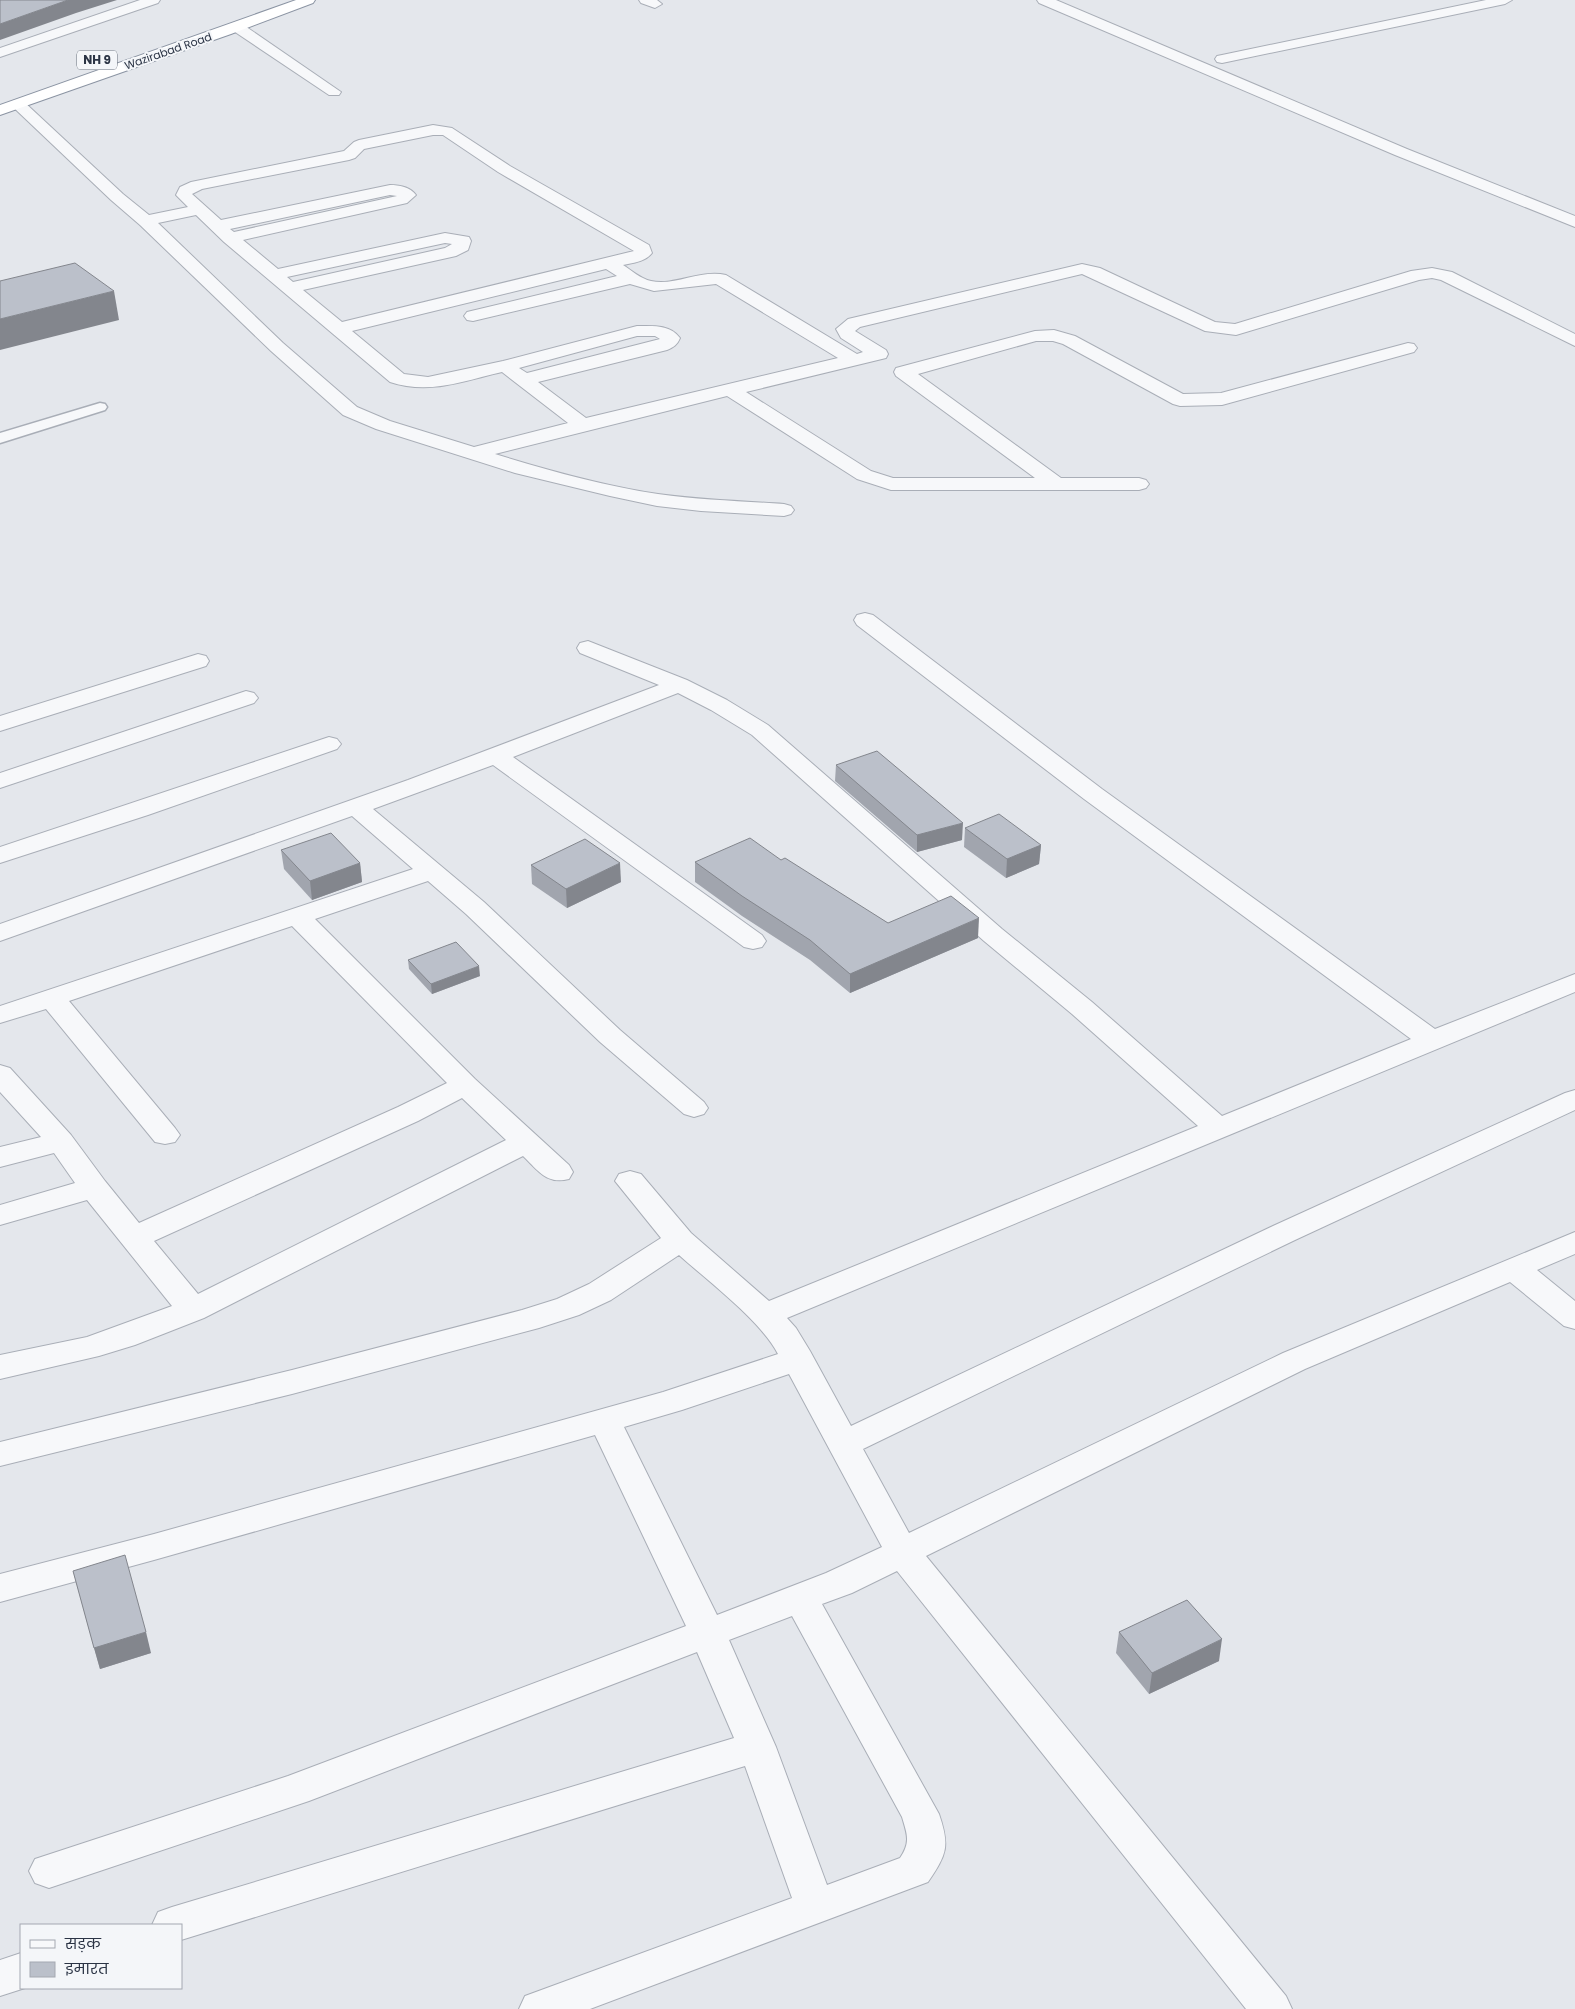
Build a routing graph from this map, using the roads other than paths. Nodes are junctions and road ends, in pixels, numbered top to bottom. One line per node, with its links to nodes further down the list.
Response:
1 (152, 0): 9 (street)
2 (308, 0): 6 (highway, Wazirabad Road)
3 (1044, 0): 7 (street)
4 (1079, 0): 7 (street)
5 (1505, 0): 10 (street)
6 (232, 29): 12 (street); 13 (highway, Wazirabad Road)
7 (1124, 34): 17 (street)
8 (1204, 52): 10 (street)
9 (0, 53)
10 (1222, 59): 11 (street)
11 (1249, 70)
12 (334, 92)
13 (18, 104): 14 (highway, Wazirabad Road); 16 (street)
14 (0, 110)
15 (199, 210): 16 (street); 18 (street); 19 (street)
16 (146, 221): 38 (street)
17 (1575, 222)
18 (224, 232): 18 (street); 20 (street)
19 (609, 264): 21 (street); 24 (street)
20 (274, 275): 22 (street); 22 (street)
21 (632, 278): 23 (street); 30 (street)
22 (290, 288): 24 (street)
23 (461, 319)
24 (337, 329): 27 (street)
25 (375, 339): 27 (street)
26 (1575, 341): 29 (street)
27 (356, 344): 31 (street)
28 (1408, 348): 32 (street)
29 (879, 354): 30 (street); 32 (street)
30 (856, 361): 34 (street)
31 (505, 366): 33 (street); 33 (street)
32 (903, 372): 39 (street)
33 (523, 380): 36 (street)
34 (729, 390): 36 (street); 39 (street)
35 (100, 407): 37 (lane)
36 (583, 425): 38 (street)
37 (0, 438)
38 (476, 453): 41 (street)
39 (1056, 484): 40 (street)
40 (1139, 484)
41 (784, 510)
42 (865, 620): 60 (street)
43 (588, 648): 45 (street)
44 (198, 661): 47 (street)
45 (679, 685): 49 (street); 65 (street)
46 (246, 698): 50 (street)
47 (0, 724)
48 (329, 744): 52 (street)
49 (495, 756): 51 (street); 56 (street)
50 (0, 781)
51 (356, 807): 53 (street); 55 (street)
52 (0, 855)
53 (432, 871): 54 (street); 64 (street)
54 (297, 916): 58 (street); 62 (street)
55 (0, 933)
56 (753, 941)
57 (1575, 982): 60 (street)
58 (52, 998): 59 (street); 66 (street)
59 (0, 1015)
60 (1430, 1040): 65 (street)
61 (3, 1082): 67 (street)
62 (465, 1085): 68 (street); 74 (street)
63 (1575, 1099): 84 (street)
64 (694, 1108)
65 (1218, 1128): 79 (street)
66 (165, 1135)
67 (62, 1142): 69 (street); 72 (street)
68 (526, 1142): 70 (street); 78 (street)
69 (0, 1157)
70 (558, 1172)
71 (630, 1180): 75 (street)
72 (94, 1188): 73 (street); 74 (street)
73 (0, 1215)
74 (134, 1238): 78 (street)
75 (680, 1240): 79 (street); 85 (street)
76 (1575, 1242): 77 (street)
77 (1513, 1268): 80 (street); 86 (street)
78 (193, 1310): 82 (street)
79 (765, 1315): 81 (street)
80 (1575, 1318)
81 (800, 1359): 83 (street); 84 (street)
82 (0, 1367)
83 (604, 1420): 87 (street); 89 (street)
84 (843, 1444): 86 (street)
85 (0, 1454)
86 (902, 1552): 88 (street); 97 (street)
87 (0, 1588)
88 (800, 1598): 89 (street); 92 (street)
89 (707, 1632): 90 (street); 91 (street)
90 (757, 1747): 92 (street); 93 (street)
91 (49, 1871)
92 (815, 1906): 96 (street)
93 (175, 1924)
94 (20, 1971): 95 (street)
95 (0, 1978)
96 (540, 2009)
97 (1271, 2009)

